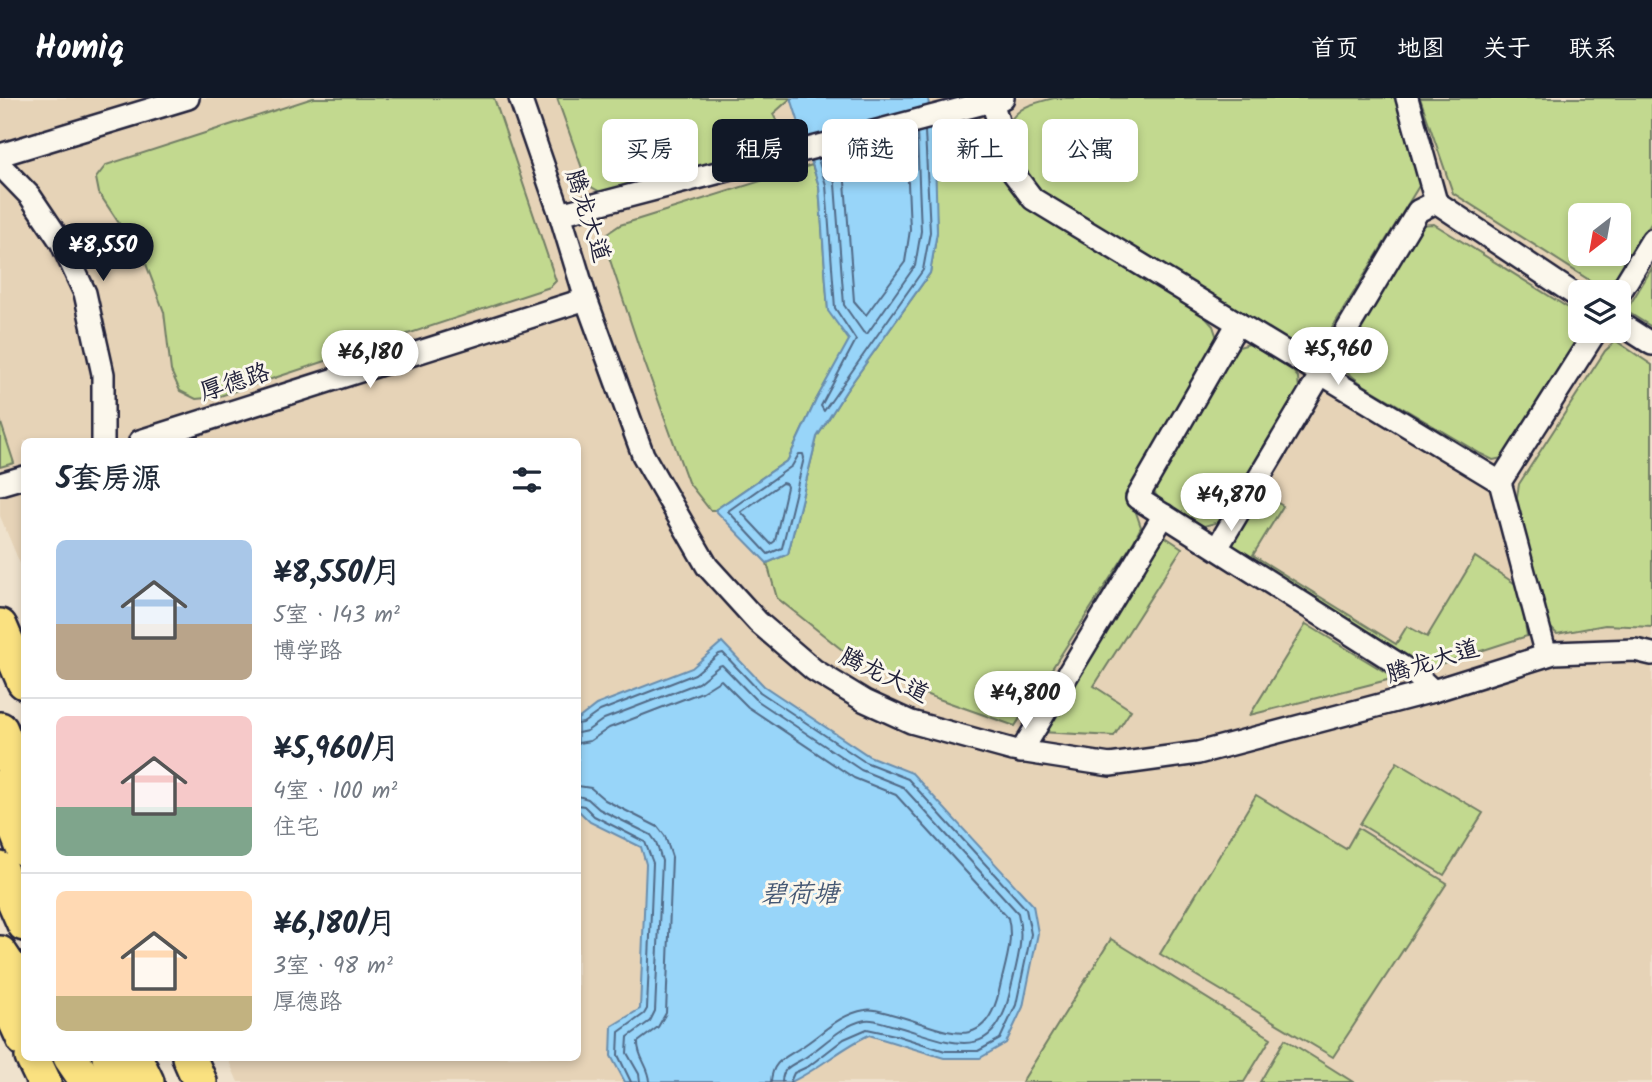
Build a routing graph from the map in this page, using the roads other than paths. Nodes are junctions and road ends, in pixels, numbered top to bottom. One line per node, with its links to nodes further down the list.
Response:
1 (188, 98): 5 (street)
2 (520, 98): 8 (street, 腾龙大道)
3 (1406, 98): 7 (street)
4 (995, 99): 8 (street); 13 (street)
5 (0, 155)
6 (0, 165): 18 (street)
7 (1436, 202): 11 (street); 17 (street)
8 (560, 214): 12 (street, 腾龙大道)
9 (1652, 240): 10 (street)
10 (1628, 280)
11 (1568, 290)
12 (586, 299): 19 (street, 厚德路); 32 (street, 腾龙大道)
13 (1238, 323): 17 (street); 23 (street)
14 (1631, 331): 16 (street)
15 (1588, 343): 21 (street)
16 (1652, 344)
17 (1322, 373): 21 (street); 24 (street)
18 (103, 438)
19 (150, 438)
20 (21, 478): 22 (street)
21 (1500, 482): 27 (street)
22 (0, 484)
23 (1164, 514): 24 (street); 32 (street)
24 (1217, 548): 29 (street)
25 (0, 626): 28 (main road)
26 (1652, 654): 27 (street, 腾龙大道)
27 (1546, 655): 29 (street, 腾龙大道)
28 (21, 675)
29 (1433, 691): 32 (street, 腾龙大道)
30 (0, 730): 33 (highway)
31 (0, 751): 35 (main road)
32 (1021, 752)
33 (21, 784)
34 (0, 788): 36 (highway)
35 (21, 804)
36 (21, 840)
37 (0, 869): 38 (main road)
38 (21, 917)
39 (0, 953): 40 (main road)
40 (21, 984)
41 (0, 988): 42 (main road)
42 (21, 1034)
43 (34, 1061): 51 (main road)
44 (74, 1061): 52 (main road)
45 (85, 1061): 53 (main road)
46 (112, 1061): 54 (highway)
47 (134, 1061): 55 (highway)
48 (135, 1061): 56 (main road)
49 (187, 1061): 57 (main road)
50 (189, 1061): 58 (main road)
51 (44, 1082)
52 (87, 1082)
53 (94, 1082)
54 (121, 1082)
55 (140, 1082)
56 (147, 1082)
57 (190, 1082)
58 (200, 1082)

